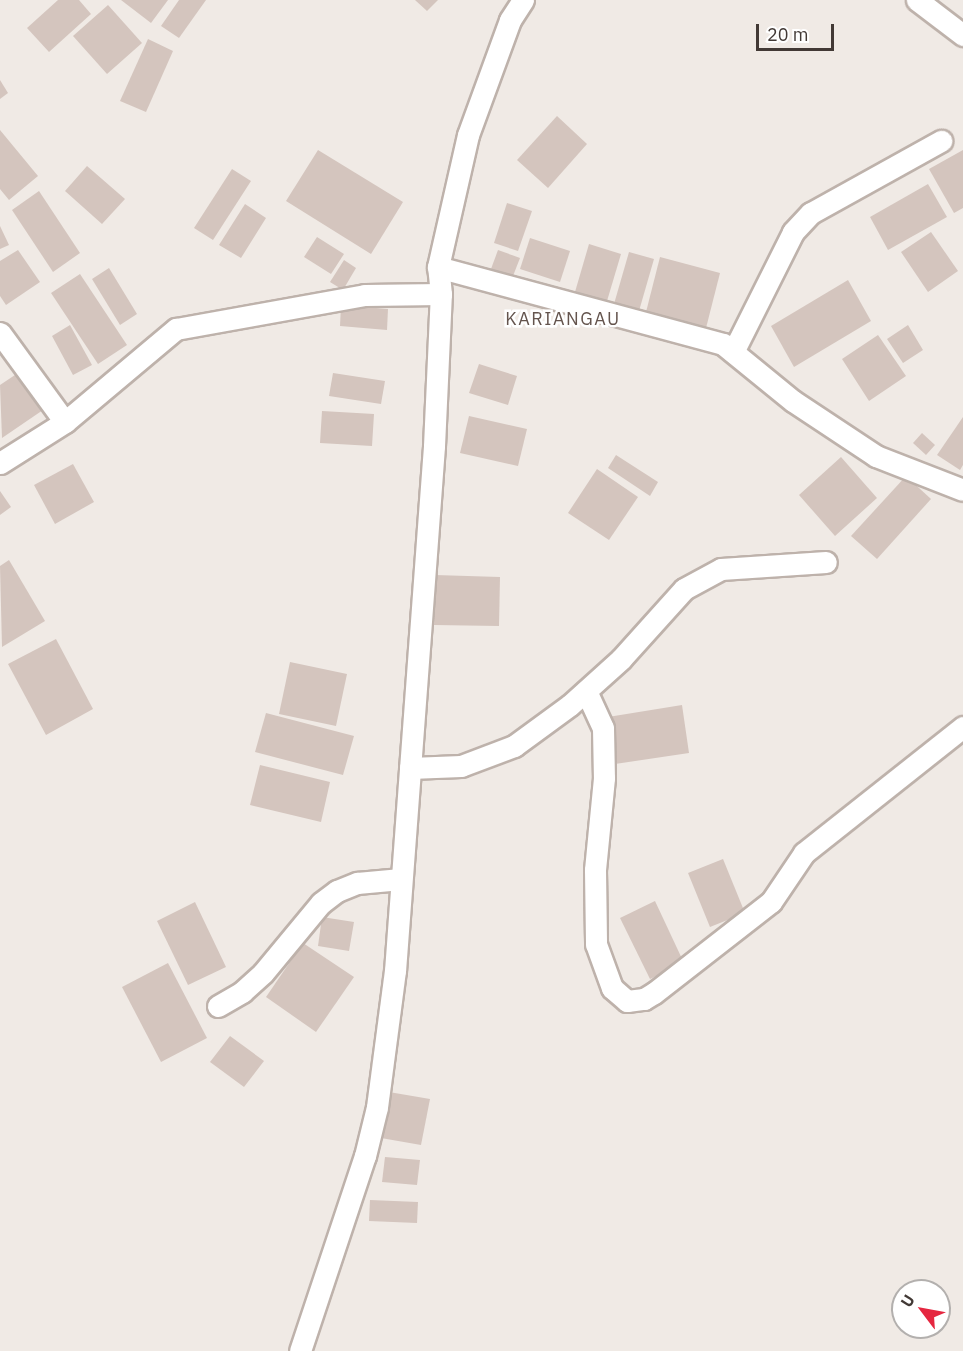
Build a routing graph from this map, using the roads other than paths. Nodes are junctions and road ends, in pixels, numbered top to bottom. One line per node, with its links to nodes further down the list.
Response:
1 (523, 0): 5 (street)
2 (916, 0): 3 (street)
3 (963, 35)
4 (941, 141): 8 (street)
5 (438, 267): 6 (street); 8 (street)
6 (441, 294): 9 (street); 15 (street)
7 (0, 333): 9 (street)
8 (733, 352): 11 (street)
9 (65, 422): 10 (street)
10 (0, 463)
11 (963, 490)
12 (826, 562): 13 (street)
13 (586, 691): 14 (street); 15 (street)
14 (963, 727)
15 (410, 768): 16 (street)
16 (401, 879): 17 (street); 18 (street)
17 (218, 1006)
18 (300, 1351)

